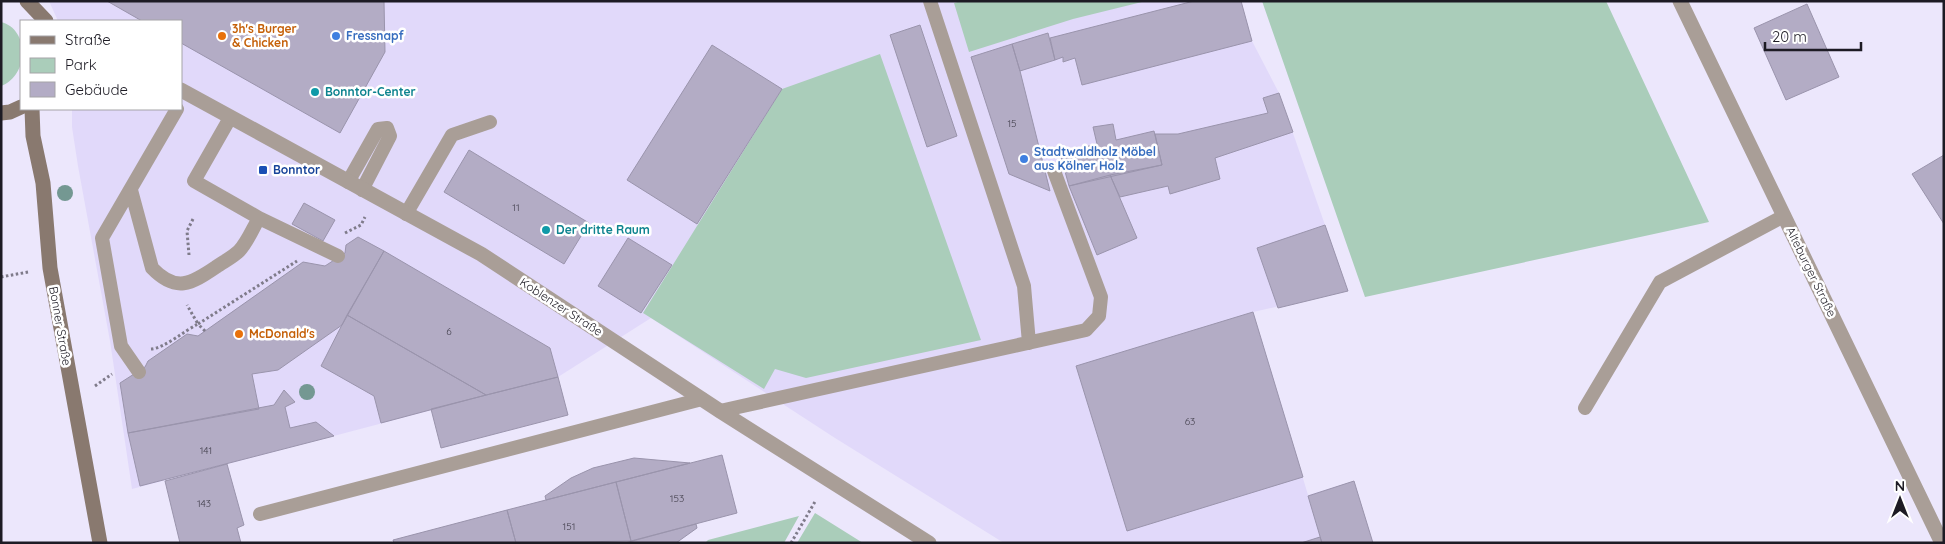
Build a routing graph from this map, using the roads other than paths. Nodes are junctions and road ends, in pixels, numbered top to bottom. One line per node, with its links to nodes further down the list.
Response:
1 (28, 1): 4 (main road)
2 (930, 1): 20 (lane)
3 (1680, 1): 17 (street, Alteburger Straße)
4 (45, 20)
5 (183, 95): 10 (street, Koblenzer Straße)
6 (20, 107): 9 (main road)
7 (32, 110): 26 (main road, Bonner Straße)
8 (176, 110): 14 (lane)
9 (1, 113)
10 (230, 118): 13 (street, Koblenzer Straße); 18 (lane)
11 (490, 122): 16 (lane)
12 (1054, 171): 20 (lane)
13 (348, 182): 15 (street, Koblenzer Straße); 15 (lane)
14 (131, 190): 18 (lane); 21 (lane)
15 (362, 190): 16 (street, Koblenzer Straße)
16 (406, 214): 22 (street, Koblenzer Straße)
17 (1784, 216): 23 (lane); 28 (street, Alteburger Straße)
18 (259, 218): 19 (lane)
19 (338, 256)
20 (1028, 343): 24 (lane)
21 (135, 367)
22 (702, 399): 24 (street, Koblenzer Straße); 25 (lane)
23 (1585, 408)
24 (720, 411): 27 (street, Koblenzer Straße)
25 (260, 514)
26 (100, 543)
27 (929, 543)
28 (1942, 543)

